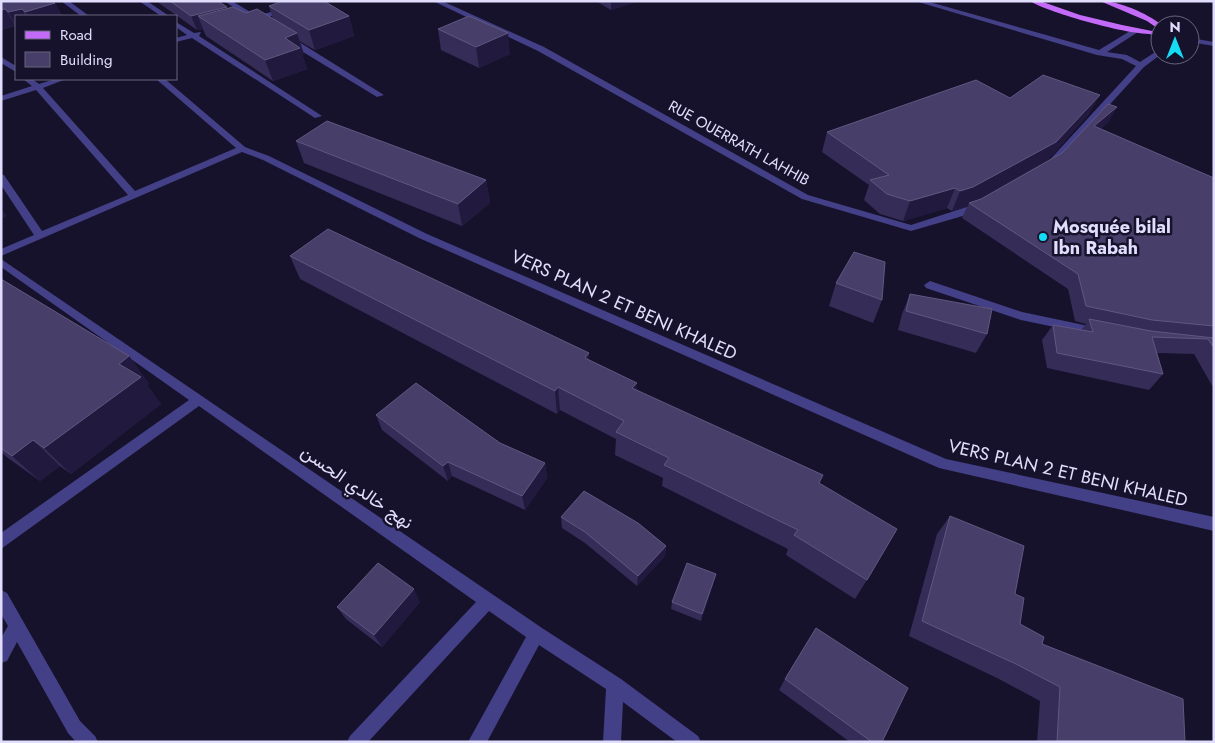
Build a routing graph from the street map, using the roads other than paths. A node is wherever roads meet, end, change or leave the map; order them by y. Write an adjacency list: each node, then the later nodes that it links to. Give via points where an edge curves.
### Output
1 (64, 1): 11 (street)
2 (142, 1): 12 (street)
3 (227, 1): 13 (street)
4 (318, 1): 9 (street)
5 (436, 1): 42 (street, RUE OUERRATH LAHHIB, via 541,48 805,197 911,228 969,211)
6 (918, 1): 10 (street)
7 (1033, 1): 18 (main road, via 1065,13)
8 (1103, 1): 14 (main road)
9 (302, 3): 13 (street)
10 (939, 4): 26 (street)
11 (84, 15)
12 (163, 15)
13 (255, 19): 15 (street); 16 (street)
14 (1150, 19)
15 (247, 21)
16 (264, 24)
17 (178, 25): 22 (street)
18 (1135, 30): 19 (main road); 26 (street)
19 (1150, 31)
20 (202, 33): 22 (street)
21 (280, 34): 35 (street)
22 (194, 35): 23 (street); 37 (street)
23 (178, 39)
24 (1200, 42): 25 (street)
25 (1214, 44)
26 (1100, 53): 29 (street, via 1124,57)
27 (1150, 58): 29 (street)
28 (1, 59): 30 (street)
29 (1141, 65): 39 (street)
30 (15, 69)
31 (28, 80): 34 (street)
32 (59, 80): 34 (street)
33 (161, 80): 38 (street, VERS PLAN 2 ET BENI KHALED)
34 (38, 87): 36 (street); 41 (street)
35 (380, 95)
36 (1, 100)
37 (318, 116)
38 (242, 149): 41 (street); 49 (street, VERS PLAN 2 ET BENI KHALED, via 423,236 944,464)
39 (1042, 170)
40 (1, 177): 43 (street)
41 (134, 196): 43 (street)
42 (986, 202)
43 (39, 235): 44 (street)
44 (1, 253)
45 (1, 262): 48 (street, نهج خالدي الحسن)
46 (930, 286): 47 (street, via 1021,316)
47 (1112, 335)
48 (198, 400): 50 (street); 52 (street, نهج خالدي الحسن)
49 (1214, 524)
50 (1, 542)
51 (1, 598): 53 (street)
52 (488, 600): 54 (street, نهج خالدي الحسن); 58 (street)
53 (17, 626): 55 (street); 57 (street, via 74,727)
54 (536, 634): 56 (street, نهج خالدي الحسن); 59 (street)
55 (1, 655)
56 (615, 685): 60 (street); 61 (street, نهج خالدي الحسن)
57 (89, 742)
58 (356, 742)
59 (477, 742)
60 (612, 742)
61 (692, 742)

